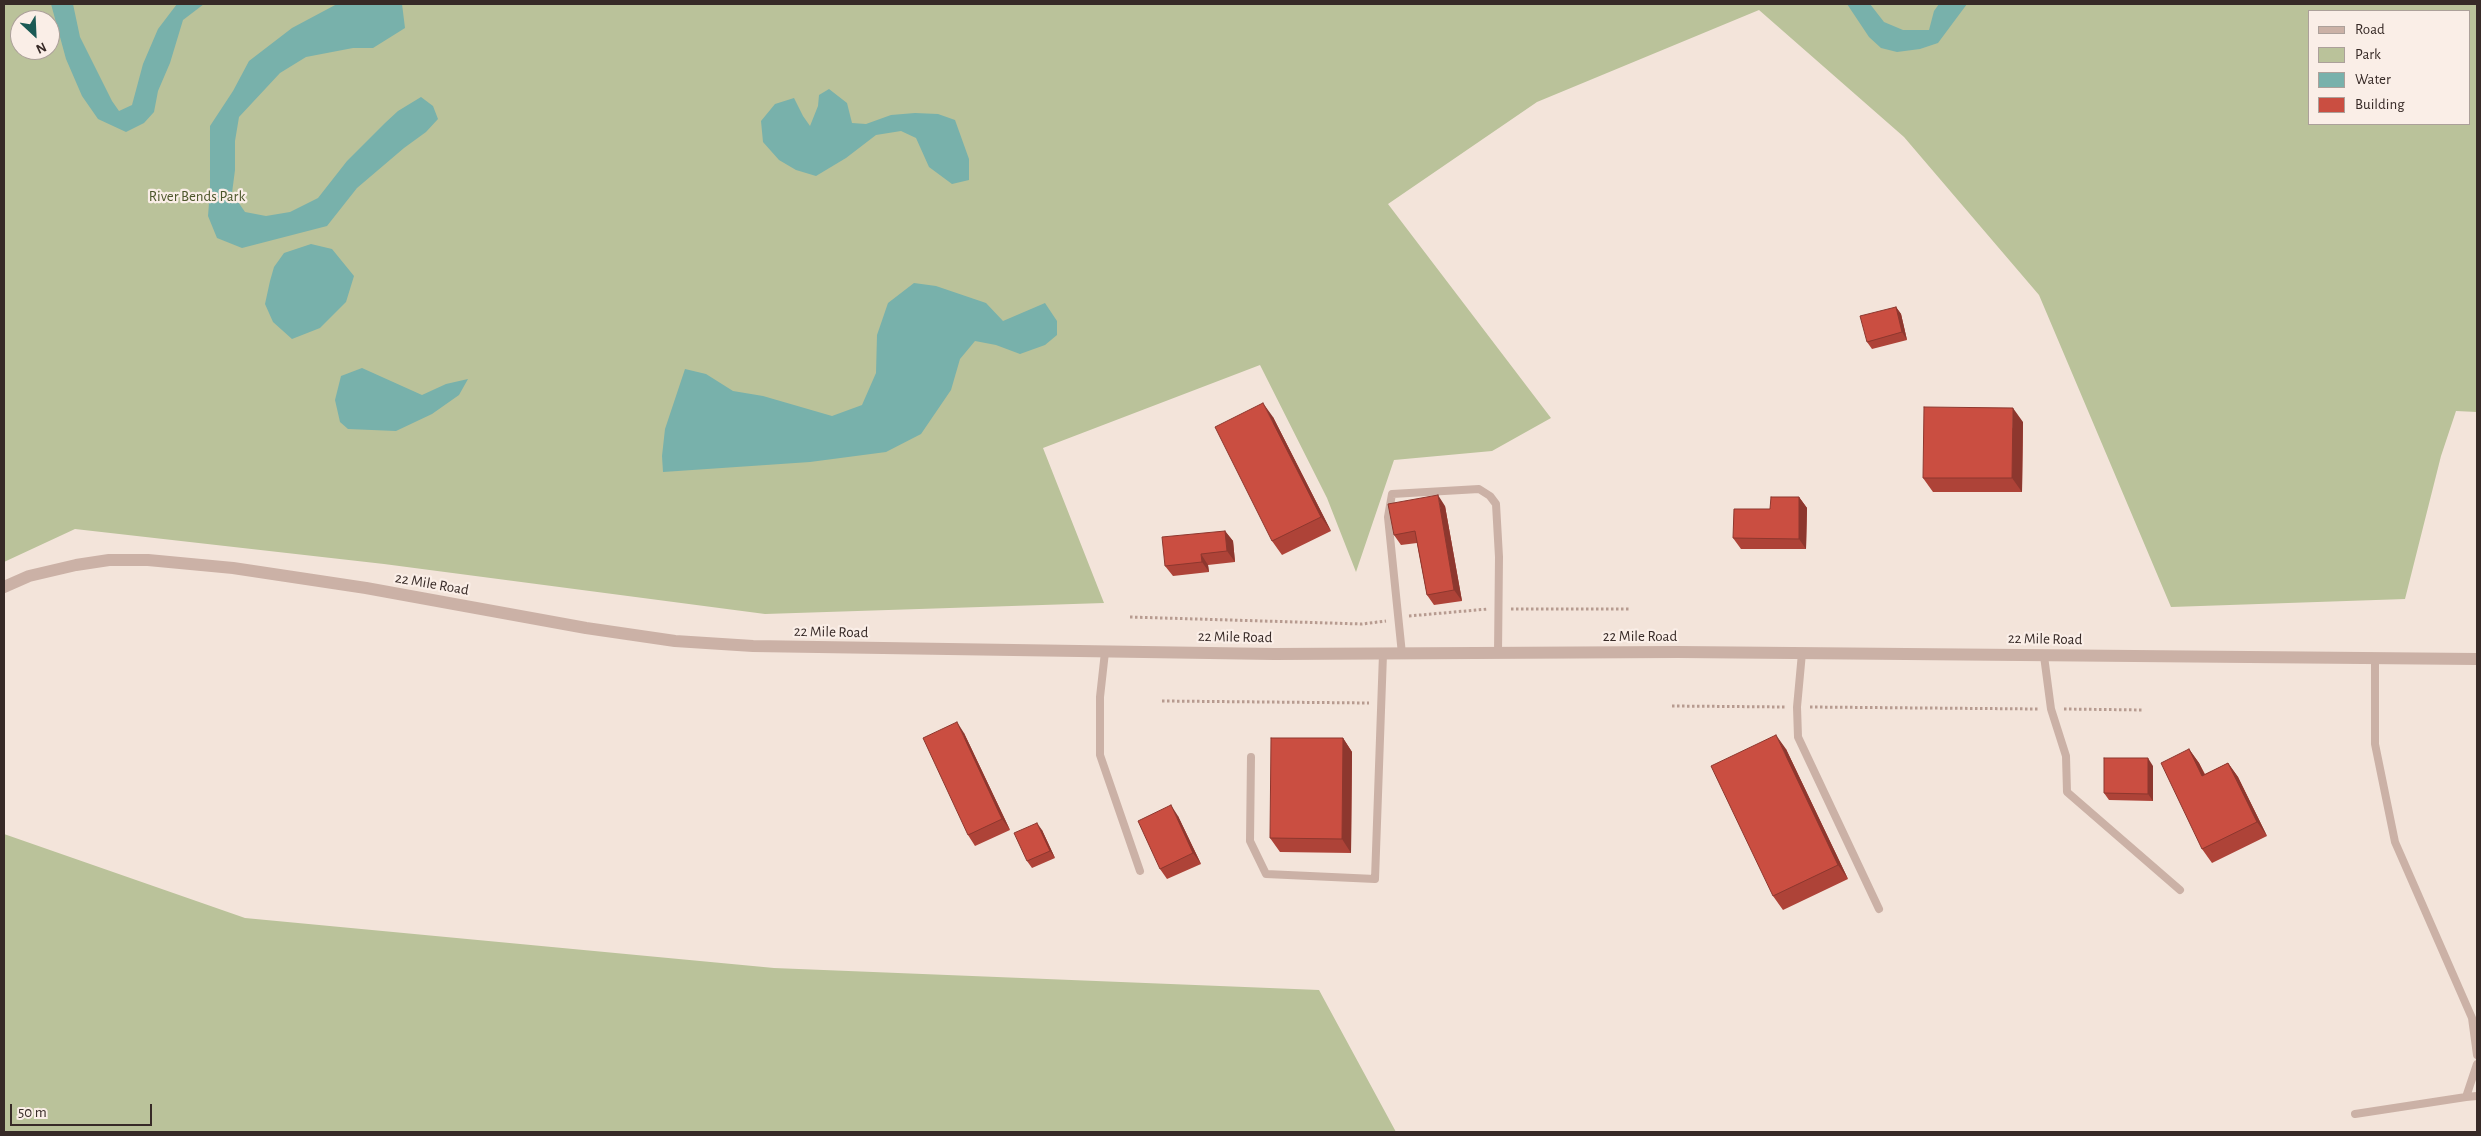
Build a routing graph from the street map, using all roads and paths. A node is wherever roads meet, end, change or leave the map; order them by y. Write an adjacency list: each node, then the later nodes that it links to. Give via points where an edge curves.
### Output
1 (4, 587): 6 (street, 22 Mile Road, via 29,576 76,564 148,560 233,568 675,641 752,646)
2 (1498, 608): 3 (path); 5 (path); 5 (lane, via 1496,504 1490,496 1479,489 1392,494 1388,517); 7 (lane)
3 (1628, 609)
4 (1130, 617): 5 (path, via 1362,624)
5 (1398, 618): 9 (lane)
6 (1105, 652): 8 (street, 22 Mile Road); 21 (lane, via 1100,697 1100,755)
7 (1498, 653): 9 (street, 22 Mile Road); 10 (street, 22 Mile Road)
8 (1383, 654): 9 (street, 22 Mile Road); 15 (lane)
9 (1402, 654)
10 (1802, 654): 11 (street, 22 Mile Road); 17 (lane)
11 (2044, 656): 12 (street, 22 Mile Road); 18 (lane)
12 (2375, 659): 13 (street, 22 Mile Road); 24 (lane, via 2376,744 2395,842 2472,1018)
13 (2477, 660)
14 (1162, 701): 15 (path)
15 (1380, 703): 20 (lane, via 1375,878 1266,874 1250,841)
16 (1672, 706): 17 (path)
17 (1797, 707): 18 (path); 23 (lane, via 1798,737)
18 (2052, 709): 19 (path); 22 (lane, via 2066,756 2067,792)
19 (2144, 710)
20 (1251, 757)
21 (1140, 871)
22 (2180, 890)
23 (1879, 909)
24 (2477, 1054)
25 (2477, 1064): 27 (lane)
26 (2477, 1096): 27 (lane)
27 (2466, 1098): 28 (lane)
28 (2355, 1114)

